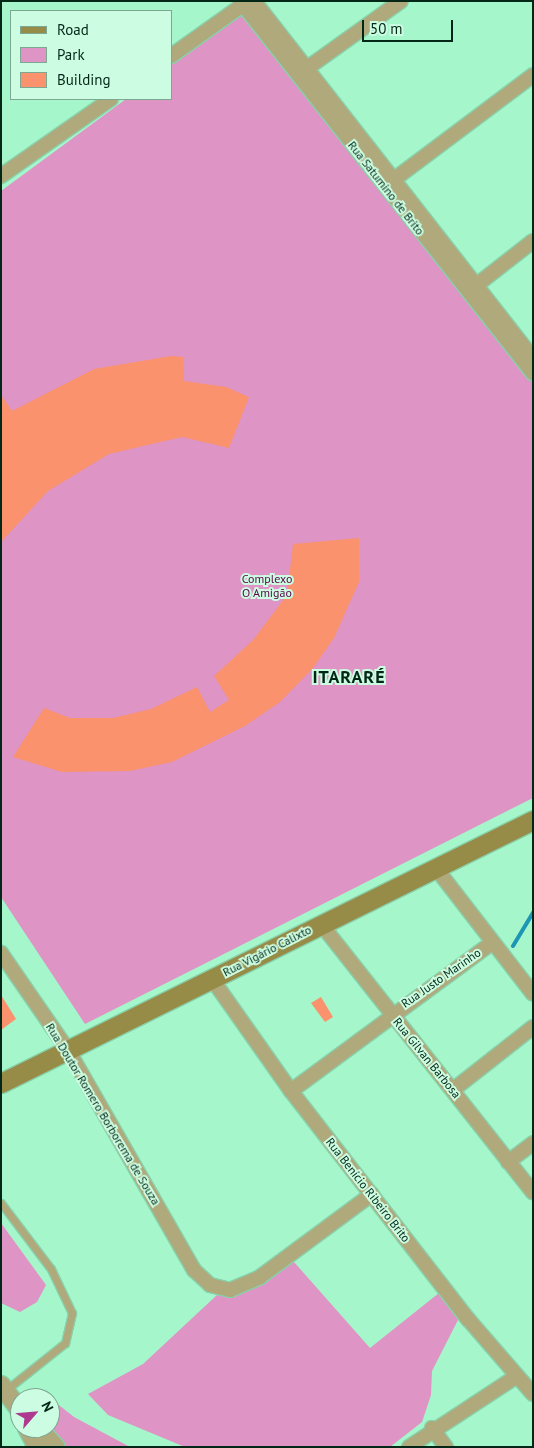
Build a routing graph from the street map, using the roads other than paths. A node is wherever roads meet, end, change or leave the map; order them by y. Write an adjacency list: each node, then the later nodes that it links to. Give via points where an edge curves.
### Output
1 (401, 1): 4 (street)
2 (246, 2): 3 (street); 4 (street, Rua Satumino de Brito)
3 (172, 55)
4 (303, 71): 8 (street, Rua Satumino de Brito)
5 (533, 75): 8 (street)
6 (110, 100): 7 (street)
7 (1, 176)
8 (389, 183): 10 (street, Rua Satumino de Brito)
9 (533, 241): 10 (street)
10 (472, 289): 11 (street, Rua Satumino de Brito); 12 (street, Rua Satumino de Brito)
11 (533, 358)
12 (533, 374)
13 (533, 820): 14 (main road, Rua Vigário Calixto)
14 (435, 867): 15 (main road, Rua Vigário Calixto); 16 (street)
15 (320, 924): 18 (main road, Rua Vigário Calixto); 20 (street, Rua Gilvan Barbosa)
16 (492, 943): 19 (street); 20 (street, Rua Justo Marinho)
17 (1, 953): 22 (street, Rua Doutor Romero Borborema de Souza)
18 (212, 979): 22 (main road, Rua Vigário Calixto); 25 (street, Rua Benício Ribeiro Brito)
19 (533, 994)
20 (391, 1014): 24 (street, Rua Gilvan Barbosa); 25 (street, Rua Justo Marinho)
21 (533, 1027): 24 (street)
22 (68, 1050): 23 (main road, Rua Vigário Calixto); 29 (street, Rua Doutor Romero Borborema de Souza, via 201,1278 216,1288 238,1289 297,1252)
23 (1, 1083)
24 (454, 1089): 27 (street, Rua Gilvan Barbosa)
25 (291, 1091): 29 (street, Rua Benício Ribeiro Brito)
26 (533, 1143): 27 (street)
27 (508, 1162): 28 (street, Rua Gilvan Barbosa)
28 (533, 1192)
29 (372, 1194): 31 (street, Rua Benício Ribeiro Brito)
30 (1, 1203): 32 (lane, via 51,1269 72,1313 65,1343)
31 (517, 1376): 33 (street, Rua Benício Ribeiro Brito); 34 (street)
32 (3, 1388)
33 (533, 1394)
34 (432, 1428): 35 (street); 36 (street)
35 (409, 1447)
36 (446, 1447)

